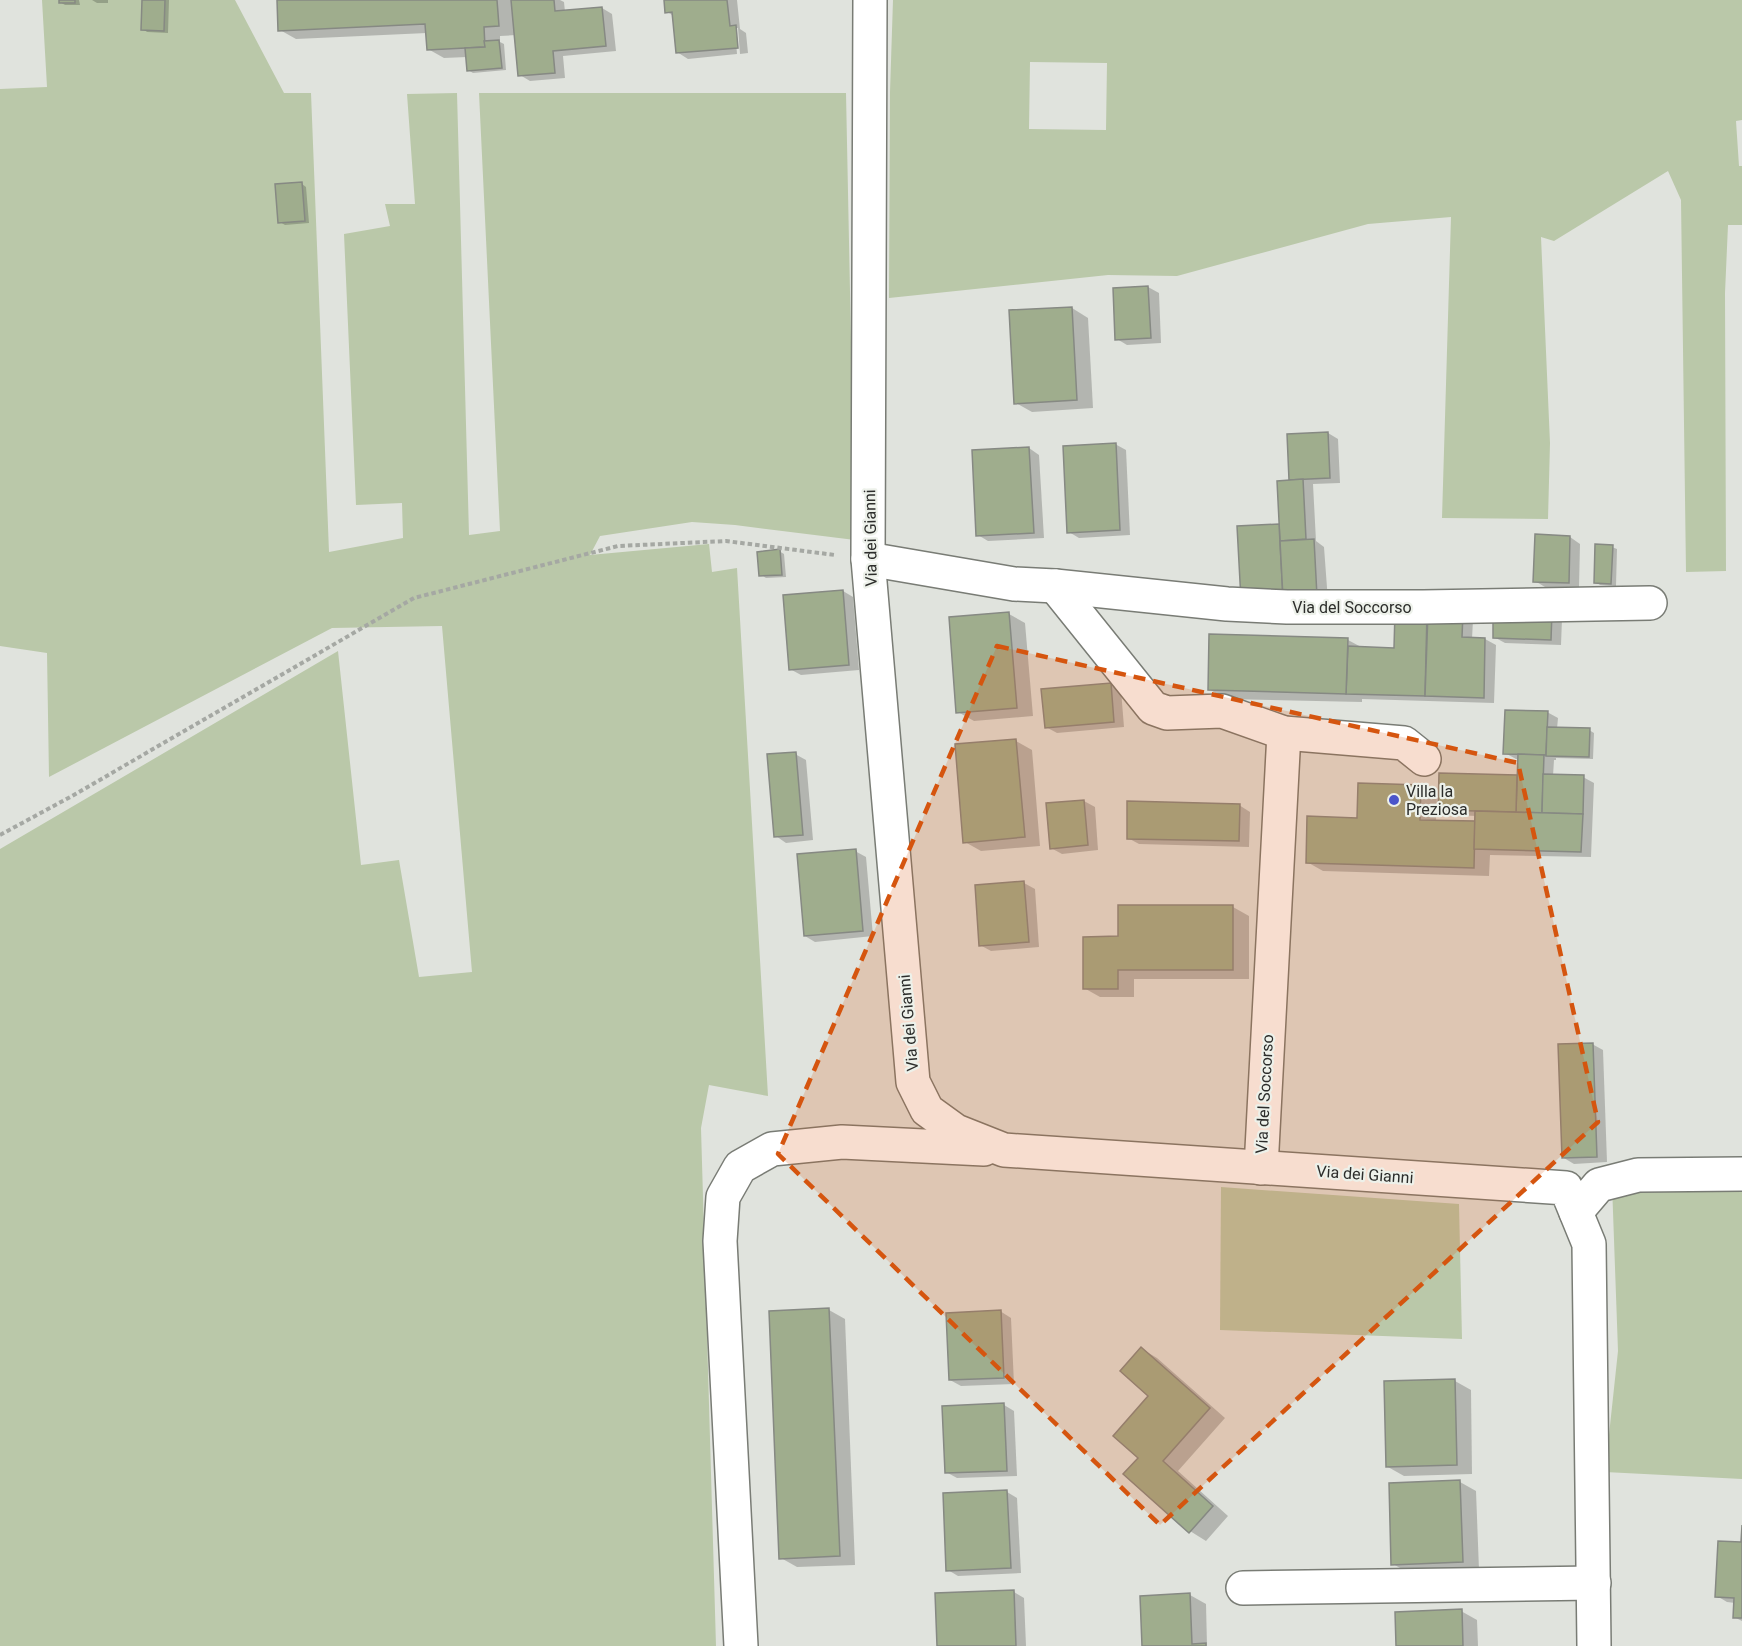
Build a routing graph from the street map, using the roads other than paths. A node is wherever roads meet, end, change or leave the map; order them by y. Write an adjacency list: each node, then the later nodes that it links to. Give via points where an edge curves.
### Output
1 (870, 0): 2 (street, Via dei Gianni)
2 (868, 559): 3 (street, Via del Soccorso, via 1014,584); 7 (street, Via dei Gianni, via 913,1082 927,1110 956,1131)
3 (1055, 586): 4 (street, Via del Soccorso, via 1287,607); 5 (street, via 1154,708 1167,713 1222,711)
4 (1650, 603)
5 (1284, 733): 6 (street, via 1404,743); 8 (street, Via del Soccorso)
6 (1424, 759)
7 (1004, 1150): 8 (street, Via dei Gianni); 13 (street, via 843,1142 772,1149 740,1167 723,1197 720,1241)
8 (1261, 1168): 10 (street, Via dei Gianni, via 1566,1188)
9 (1742, 1174): 10 (street, via 1638,1175 1599,1185)
10 (1576, 1212): 11 (street, Via dei Gianni, via 1590,1244)
11 (1594, 1583): 12 (street); 14 (street, Via dei Gianni)
12 (1243, 1588)
13 (741, 1646)
14 (1594, 1646)

